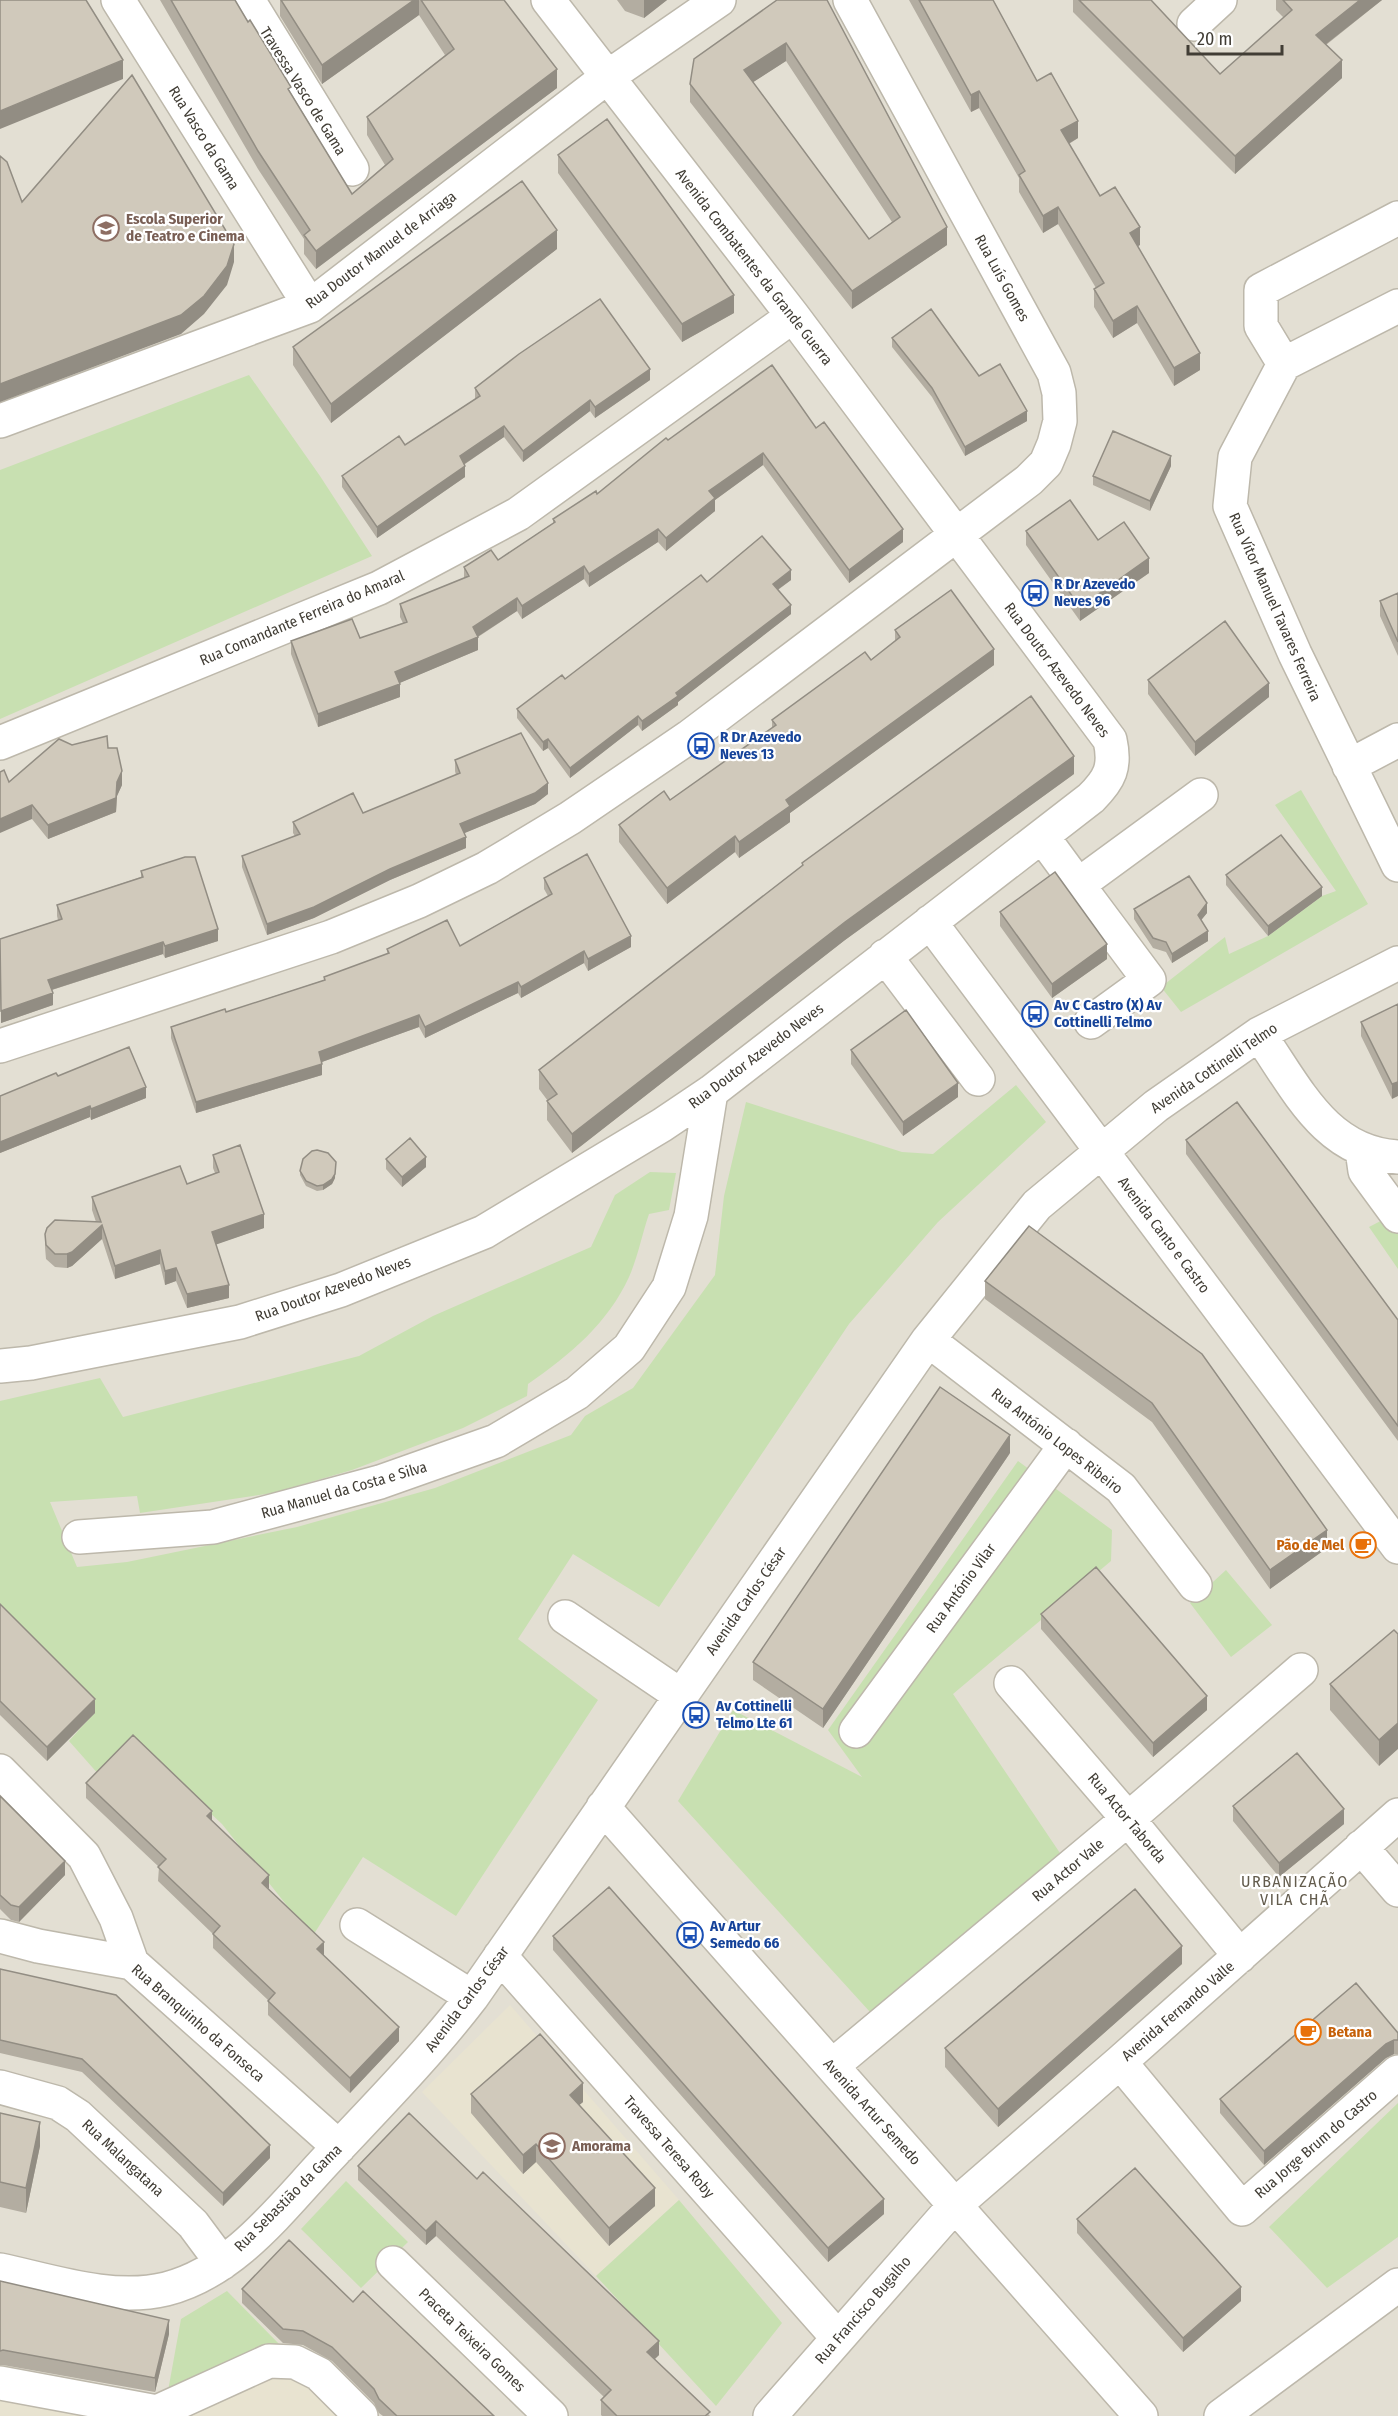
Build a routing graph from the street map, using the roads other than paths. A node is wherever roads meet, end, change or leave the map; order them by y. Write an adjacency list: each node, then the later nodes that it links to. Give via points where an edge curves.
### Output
1 (118, 0): 11 (street, Rua Vasco da Gama)
2 (548, 0): 8 (street, Avenida Combatentes da Grande Guerra)
3 (719, 0): 8 (street, Rua Doutor Manuel de Arriaga)
4 (850, 0): 16 (street, Rua Luís Gomes, via 1054,373 1059,393 1060,421 1046,463)
5 (1220, 0): 7 (street)
6 (259, 4): 9 (street, Travessa Vasco de Gama)
7 (1194, 24)
8 (606, 78): 11 (street, Rua Doutor Manuel de Arriaga); 13 (street, Avenida Combatentes da Grande Guerra)
9 (352, 169)
10 (1398, 218): 14 (street, via 1261,290 1261,326)
11 (310, 306): 15 (street, Rua Doutor Manuel de Arriaga)
12 (1398, 306): 14 (street)
13 (793, 316): 16 (street, Avenida Combatentes da Grande Guerra); 18 (street, Rua Comandante Ferreira do Amaral, via 518,514 379,588)
14 (1284, 364): 19 (street, Rua Vítor Manuel Tavares Ferreira, via 1236,457 1230,506)
15 (0, 421)
16 (957, 537): 21 (street, Rua Doutor Azevedo Neves, via 1110,740 1114,756 1104,785); 29 (street, via 689,737 570,818 487,868 331,937)
17 (1398, 740): 19 (street)
18 (0, 743)
19 (1349, 766): 22 (street, Rua Vítor Manuel Tavares Ferreira)
20 (1201, 795): 23 (street)
21 (1042, 836): 23 (street); 24 (street, Rua Doutor Azevedo Neves)
22 (1398, 865)
23 (1078, 885): 27 (street, via 1149,980)
24 (930, 922): 25 (street, Rua Doutor Azevedo Neves); 32 (street, Avenida Canto e Castro)
25 (885, 956): 30 (street); 31 (street, Rua Doutor Azevedo Neves)
26 (1398, 963): 28 (street, Avenida Cottinelli Telmo)
27 (1091, 1022)
28 (1259, 1034): 32 (street, Avenida Cottinelli Telmo); 33 (street, via 1322,1124)
29 (0, 1046)
30 (978, 1079)
31 (711, 1092): 37 (street, Rua Doutor Azevedo Neves, via 484,1233 341,1290 240,1322); 39 (street, Rua Manuel da Costa e Silva, via 691,1216 669,1287 629,1348 577,1393 496,1441 380,1482 213,1527)
32 (1100, 1150): 36 (street, Avenida Carlos César, via 1036,1205); 40 (street, Avenida Canto e Castro)
33 (1362, 1150): 34 (street); 35 (street, via 1365,1171)
34 (1398, 1157)
35 (1398, 1216)
36 (928, 1340): 38 (street, Rua António Lopes Ribeiro); 45 (street, Avenida Carlos César)
37 (0, 1366)
38 (1066, 1445): 41 (street, Rua António Lopes Ribeiro, via 1121,1488); 46 (street, Rua António Vilar)
39 (79, 1537)
40 (1398, 1547)
41 (1195, 1584)
42 (565, 1617): 45 (street)
43 (1301, 1670): 50 (street, Rua Actor Vale)
44 (1011, 1683): 50 (street, Rua Actor Taborda)
45 (680, 1695): 48 (street, Avenida Carlos César)
46 (856, 1731)
47 (0, 1771): 57 (street, via 84,1856 116,1918)
48 (603, 1807): 55 (street, Avenida Carlos César); 60 (street, Avenida Artur Semedo)
49 (1398, 1815): 51 (street, Avenida Fernando Valle)
50 (1128, 1819): 56 (street, Rua Actor Taborda); 60 (street, Rua Actor Vale)
51 (1361, 1847): 52 (street); 56 (street, Avenida Fernando Valle)
52 (1398, 1890)
53 (357, 1925): 58 (street)
54 (0, 1936): 57 (street, Rua Branquinho da Fonseca)
55 (500, 1956): 58 (street, Avenida Carlos César); 70 (street, Travessa Teresa Roby)
56 (1240, 1956): 59 (street, Avenida Fernando Valle)
57 (132, 1963): 64 (street, Rua Branquinho da Fonseca)
58 (472, 1997): 61 (street, Avenida Carlos César)
59 (1120, 2062): 62 (street, Rua Jorge Brum do Castro, via 1242,2209); 65 (street, Avenida Fernando Valle)
60 (832, 2066): 65 (street, Avenida Artur Semedo)
61 (413, 2070): 64 (street, Rua Sebastião da Gama)
62 (1398, 2072)
63 (0, 2087): 66 (street, Rua Malangatana, via 58,2103 78,2116 193,2224)
64 (339, 2147): 66 (street, Rua Sebastião da Gama, via 258,2232)
65 (955, 2205): 70 (street, Rua Francisco Bugalho); 75 (street, Avenida Artur Semedo)
66 (222, 2263): 68 (street, Rua Sebastião da Gama, via 165,2289 130,2293 93,2290)
67 (393, 2263): 73 (street, Praceta Teixeira Gomes)
68 (0, 2270)
69 (1398, 2285): 76 (street)
70 (838, 2338): 74 (street, Rua Francisco Bugalho)
71 (0, 2383): 72 (street, via 157,2412 269,2361 295,2362 319,2374)
72 (361, 2416)
73 (551, 2416)
74 (770, 2416)
75 (1142, 2416)
76 (1221, 2416)

